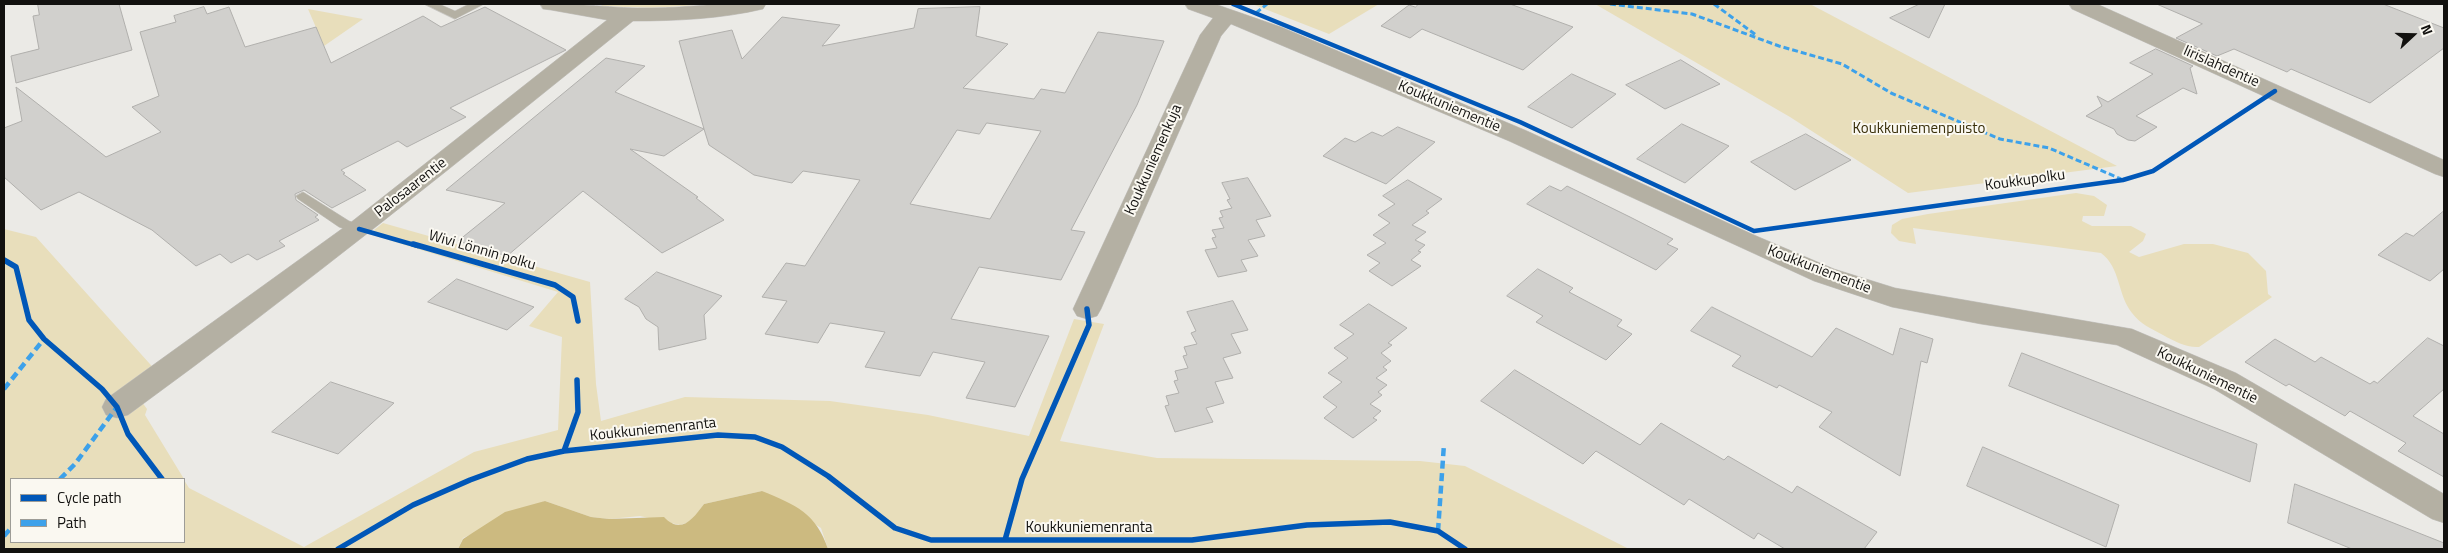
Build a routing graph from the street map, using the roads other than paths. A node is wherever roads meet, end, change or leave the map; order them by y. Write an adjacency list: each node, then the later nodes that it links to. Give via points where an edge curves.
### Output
1 (430, 4): 2 (lane, via 455,15)
2 (478, 4)
3 (551, 4): 7 (street)
4 (755, 4): 7 (street, via 690,13)
5 (1196, 4): 8 (street, Koukkuniementie)
6 (2080, 4): 9 (street, Iirislahdentie)
7 (627, 15): 11 (street, Palosaarentie)
8 (1227, 15): 12 (street, Koukkuniemenkuja, via 1207,44); 14 (street, Koukkuniementie, via 1518,136 1824,275 1892,297 2122,336 2225,382)
9 (2444, 169)
10 (303, 196): 11 (lane, via 344,224)
11 (359, 229): 13 (street, Palosaarentie)
12 (1087, 309)
13 (116, 407)
14 (2444, 510)

